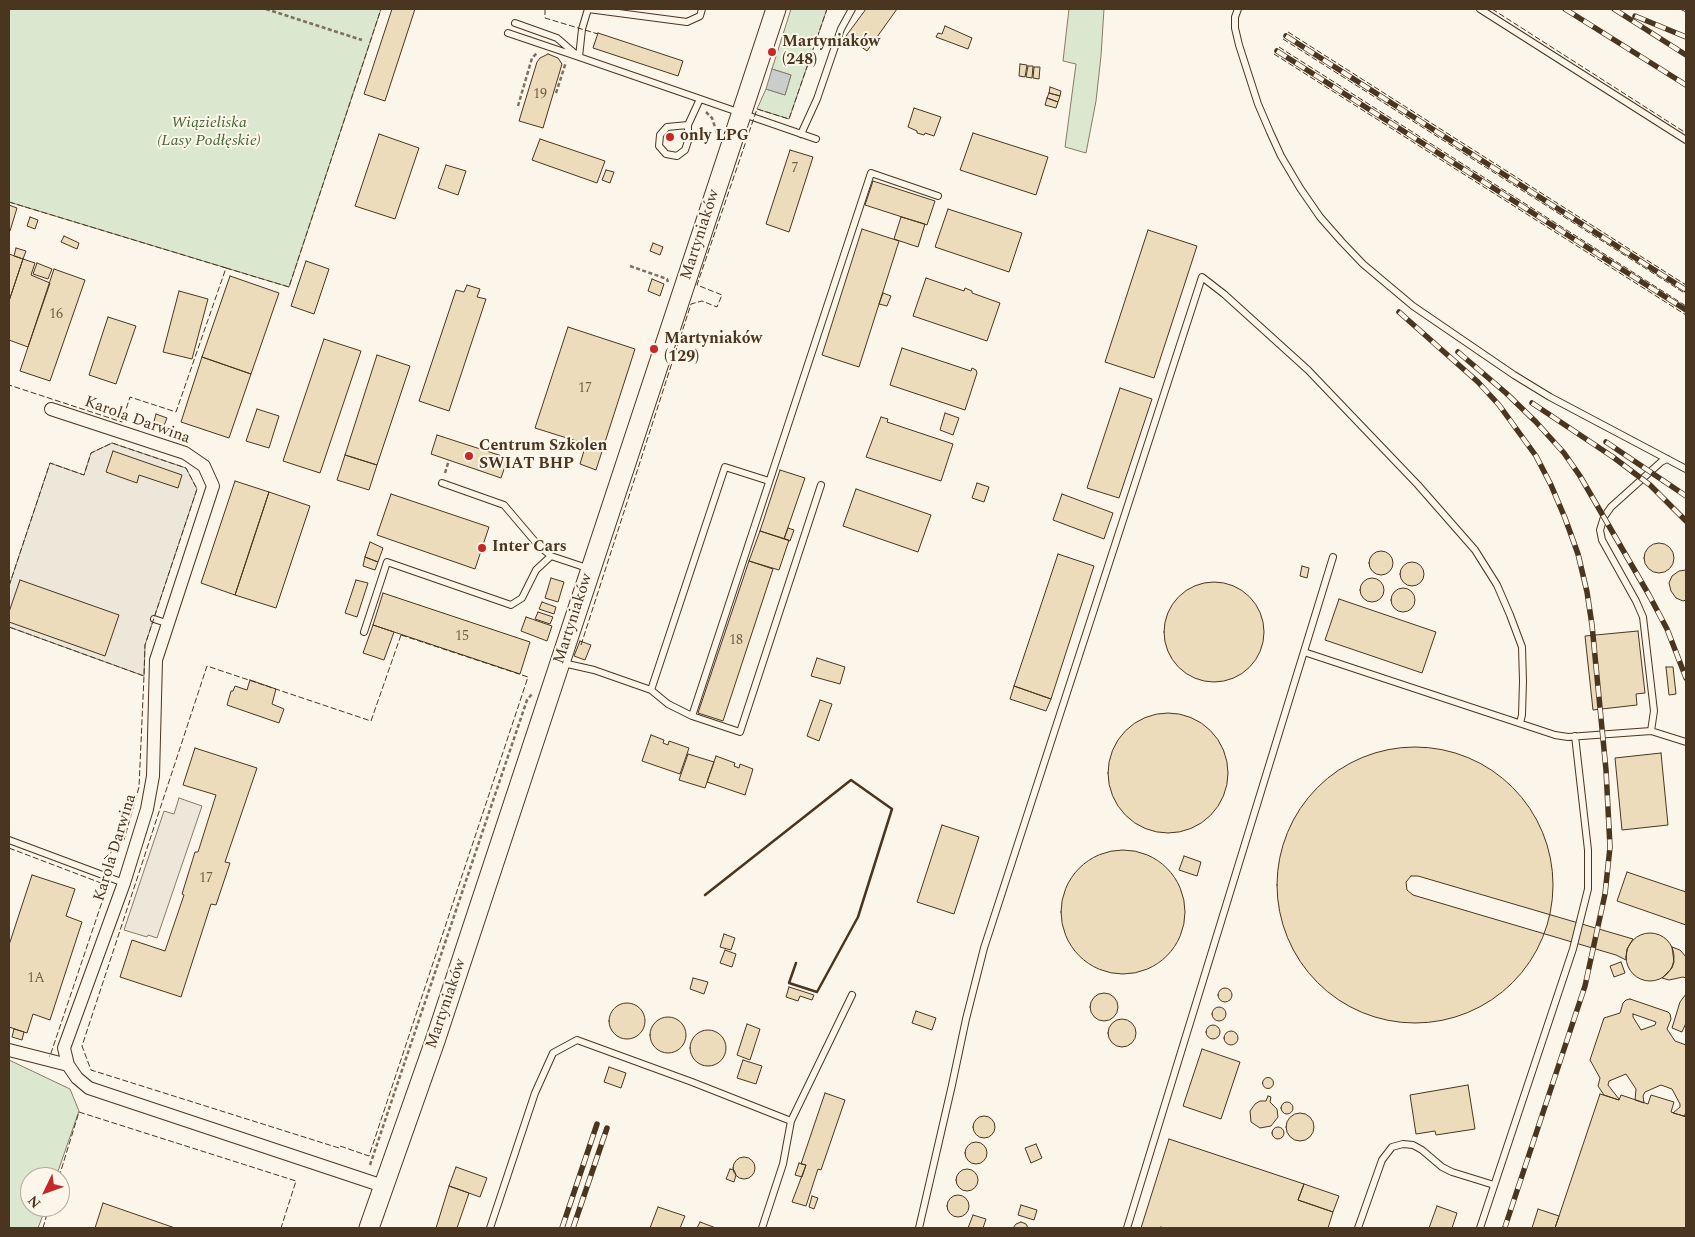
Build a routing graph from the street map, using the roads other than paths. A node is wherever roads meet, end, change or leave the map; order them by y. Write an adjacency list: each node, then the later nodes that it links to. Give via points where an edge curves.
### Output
1 (588, 9): 2 (lane, via 687,22 700,16); 9 (lane)
2 (702, 9)
3 (776, 9): 11 (main road, Martyniaków)
4 (852, 9): 13 (lane, via 841,29)
5 (1238, 9): 18 (lane, via 1235,28 1239,45 1270,132 1300,188 1342,242 1413,306 1514,375)
6 (1480, 9): 15 (lane)
7 (515, 23): 9 (lane, via 557,38)
8 (508, 33): 9 (lane)
9 (579, 57): 10 (lane)
10 (700, 99): 11 (lane); 12 (lane)
11 (741, 113): 13 (lane); 25 (main road, Martyniaków)
12 (688, 125): 12 (lane, via 685,150 677,156 666,154 659,146 660,135 668,127)
13 (801, 134): 14 (lane)
14 (816, 140)
15 (1686, 140)
16 (938, 196): 20 (lane, via 871,173)
17 (51, 409): 27 (street, Karola Darwina, via 185,453 204,466 213,486)
18 (1667, 459): 19 (lane); 34 (lane, via 1611,507 1600,530 1602,540 1643,617 1654,711)
19 (1686, 469)
20 (769, 481): 31 (lane, via 725,468); 32 (lane)
21 (442, 484): 23 (lane, via 504,505)
22 (821, 485): 32 (lane, via 740,732)
23 (551, 556): 25 (lane); 28 (lane, via 536,570 522,598 511,606 388,562)
24 (1333, 557): 29 (lane)
25 (591, 570): 30 (main road, Martyniaków)
26 (154, 619): 27 (lane)
27 (168, 624): 38 (street, Karola Darwina, via 156,660 152,782)
28 (364, 632)
29 (1304, 652): 33 (lane); 49 (lane)
30 (560, 662): 31 (lane); 44 (main road, Martyniaków, via 438,1032)
31 (651, 690): 32 (lane, via 668,704)
32 (692, 716)
33 (1520, 723): 35 (lane, via 1555,735); 48 (lane, via 1522,647 1496,585 1475,550 1308,370 1202,278 984,948)
34 (1651, 731): 35 (lane); 36 (lane)
35 (1575, 736): 43 (lane, via 1588,850 1588,889 1573,949)
36 (1686, 742)
37 (9, 840): 38 (lane)
38 (124, 882): 41 (street, Karola Darwina, via 64,1048)
39 (852, 995): 42 (lane)
40 (9, 1050): 41 (street)
41 (68, 1065): 44 (street, via 88,1088)
42 (791, 1121): 46 (lane, via 577,1040 553,1053 535,1094); 47 (lane, via 783,1164)
43 (1494, 1185): 50 (lane, via 1452,1172 1422,1150 1403,1144 1392,1148 1382,1160); 51 (lane)
44 (383, 1186): 45 (main road, Martyniaków)
45 (369, 1228)
46 (490, 1228)
47 (762, 1228)
48 (919, 1228)
49 (1127, 1228)
50 (1358, 1228)
51 (1480, 1228)

